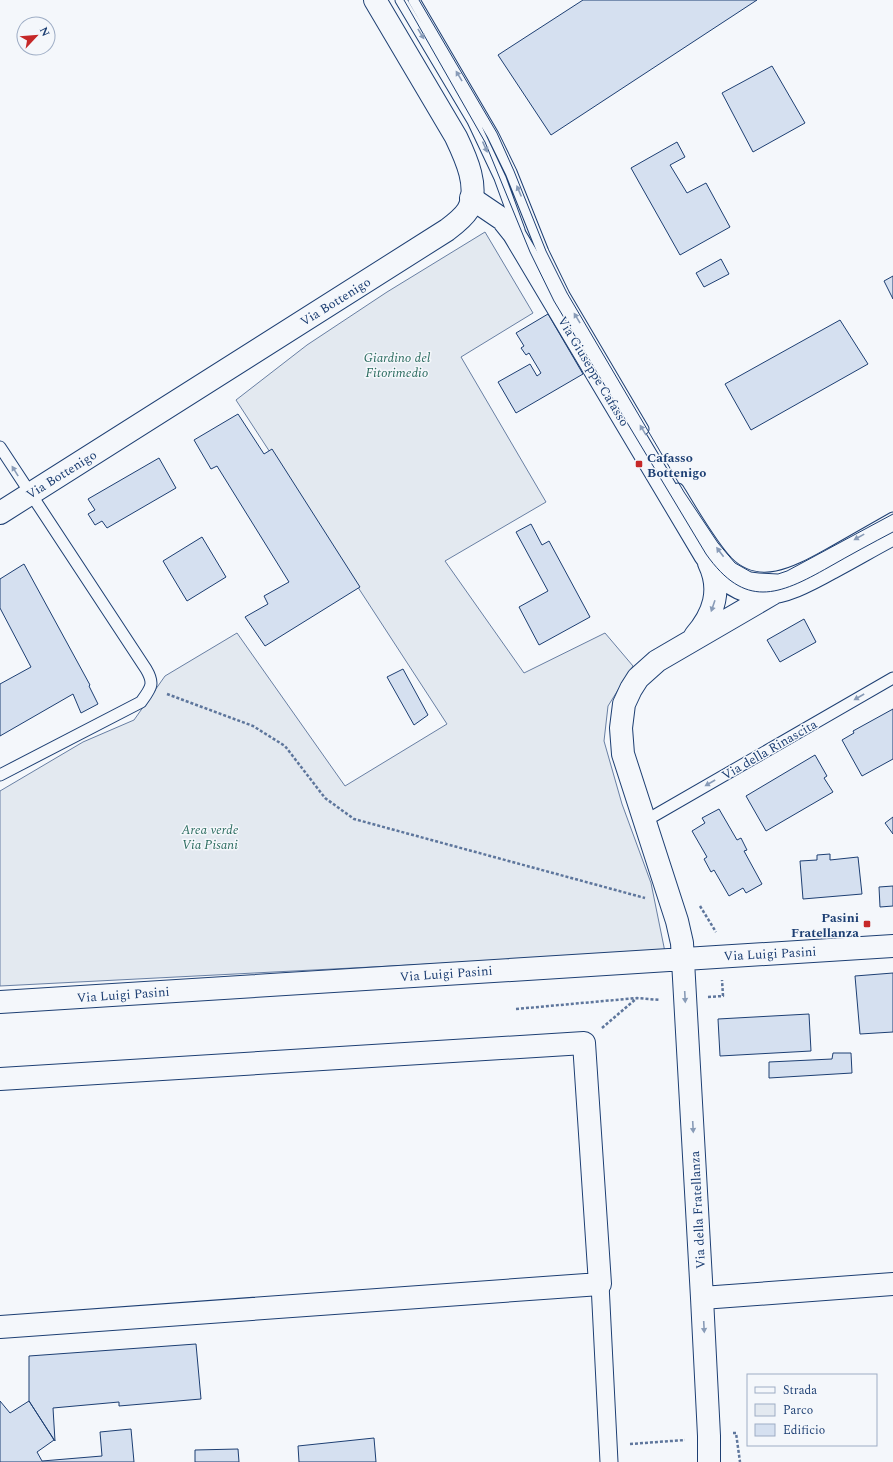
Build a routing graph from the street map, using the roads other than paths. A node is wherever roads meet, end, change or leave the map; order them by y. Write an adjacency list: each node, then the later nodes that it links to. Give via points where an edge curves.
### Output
1 (375, 0): 4 (street, Via Bottenigo, via 456,137 468,164)
2 (401, 0): 5 (lane, one-way to 5, via 484,143)
3 (414, 0): 9 (lane, Via Giuseppe Cafasso, one-way to 3, via 789,575 768,578 750,575 727,561 681,494 564,295 493,135)
4 (471, 198): 5 (street, Via Giuseppe Cafasso, via 507,225); 7 (street, Via Bottenigo, via 468,210 447,230)
5 (543, 284): 11 (street, Via Giuseppe Cafasso)
6 (0, 447): 7 (lane, one-way to 6)
7 (29, 494): 8 (street, Via Bottenigo); 15 (lane, via 51,523 146,669 151,677 151,688 141,702)
8 (0, 513)
9 (893, 518)
10 (893, 534): 12 (street, via 796,587)
11 (705, 555): 12 (street, via 718,573 734,586 750,592); 13 (street, one-way to 13, via 714,576 716,598 709,616)
12 (772, 594): 13 (street)
13 (692, 640): 16 (street, via 646,670 631,689 624,704 621,728 623,754)
14 (893, 678): 16 (lane, Via della Rinascita, one-way to 16)
15 (0, 776)
16 (645, 821): 18 (street, via 678,927)
17 (893, 946): 18 (street, Via Luigi Pasini)
18 (683, 958): 19 (street, Via Luigi Pasini); 23 (street, Via della Fratellanza, one-way to 23)
19 (0, 1002)
20 (0, 1079): 21 (street, via 584,1043)
21 (600, 1284): 24 (street); 25 (street)
22 (893, 1284): 23 (street)
23 (702, 1298): 26 (street, Via della Fratellanza, one-way to 26)
24 (0, 1327)
25 (608, 1454)
26 (709, 1462)

